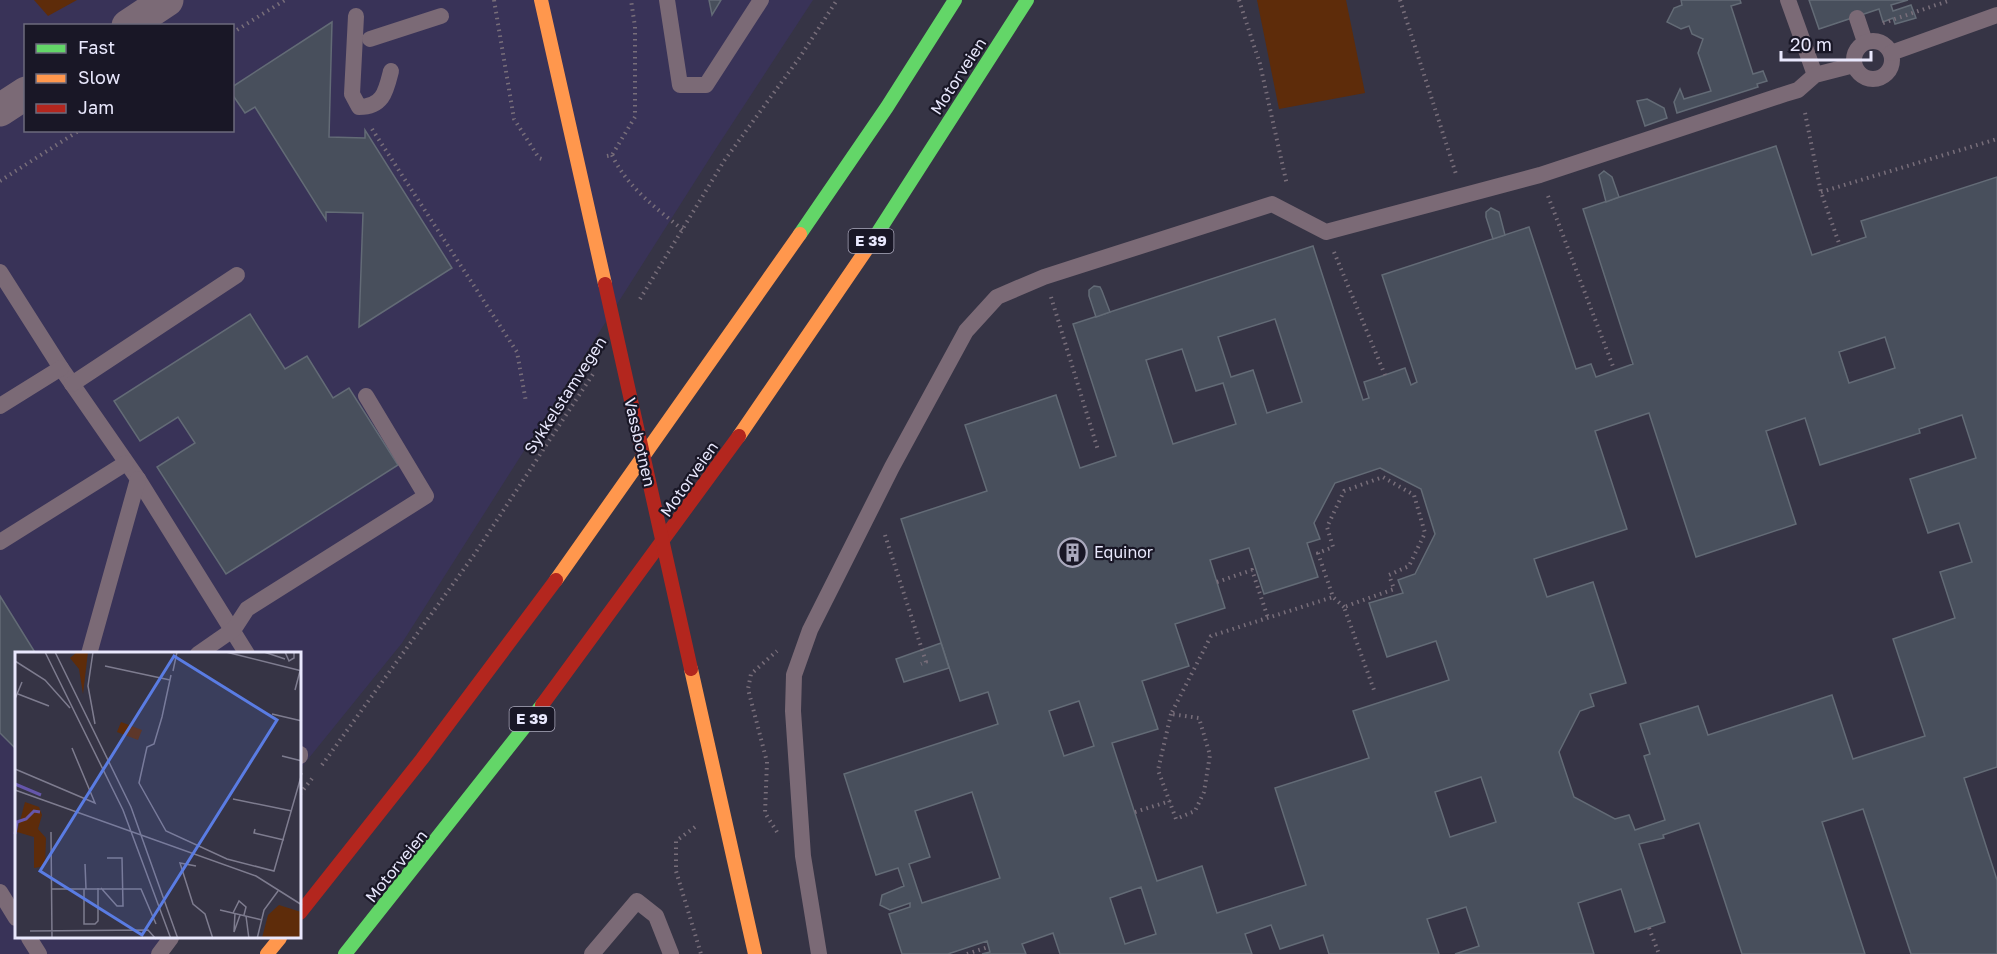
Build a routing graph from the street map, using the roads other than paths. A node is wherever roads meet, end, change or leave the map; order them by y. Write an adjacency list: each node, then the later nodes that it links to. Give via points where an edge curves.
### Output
1 (167, 0): 12 (street)
2 (541, 0): 46 (main road, Vassbotnen, bridge)
3 (667, 0): 4 (lane, via 680,85 706,85)
4 (762, 0)
5 (955, 0): 35 (main road, via 620,495 443,733)
6 (1027, 0): 43 (main road, Motorveien / E 39, via 807,339 710,478 486,779)
7 (1788, 0): 18 (lane)
8 (1997, 15): 15 (lane)
9 (356, 16): 17 (lane, via 352,94 359,107 372,107 384,97)
10 (441, 16): 13 (lane)
11 (1857, 18): 14 (lane)
12 (131, 24)
13 (370, 39)
14 (1865, 42): 15 (lane, via 1885,45); 16 (lane, via 1855,52)
15 (1891, 54): 16 (lane, via 1887,73 1879,78 1859,74)
16 (1854, 65): 18 (lane)
17 (391, 71)
18 (1815, 75): 47 (lane, via 1798,90 1540,175 1463,196 1326,232 1272,204 1044,277 997,297 966,331 810,630 794,675 803,856)
19 (24, 94): 20 (street)
20 (0, 110)
21 (0, 272): 23 (lane)
22 (237, 275): 24 (lane)
23 (61, 368): 24 (lane); 26 (lane)
24 (72, 384): 27 (lane)
25 (366, 396): 30 (lane, via 426,496 247,609)
26 (0, 406)
27 (126, 463): 28 (lane); 29 (lane)
28 (138, 479): 30 (lane); 31 (lane)
29 (0, 542)
30 (234, 629): 32 (lane); 33 (lane)
31 (90, 652)
32 (201, 652)
33 (246, 652)
34 (0, 892): 36 (lane)
35 (302, 910)
36 (15, 916)
37 (30, 939): 40 (lane)
38 (170, 939): 41 (lane)
39 (279, 939): 42 (main road)
40 (39, 954)
41 (159, 954)
42 (267, 954)
43 (345, 954)
44 (592, 954): 45 (lane, via 637,901 657,916)
45 (671, 954)
46 (755, 954)
47 (819, 954)

